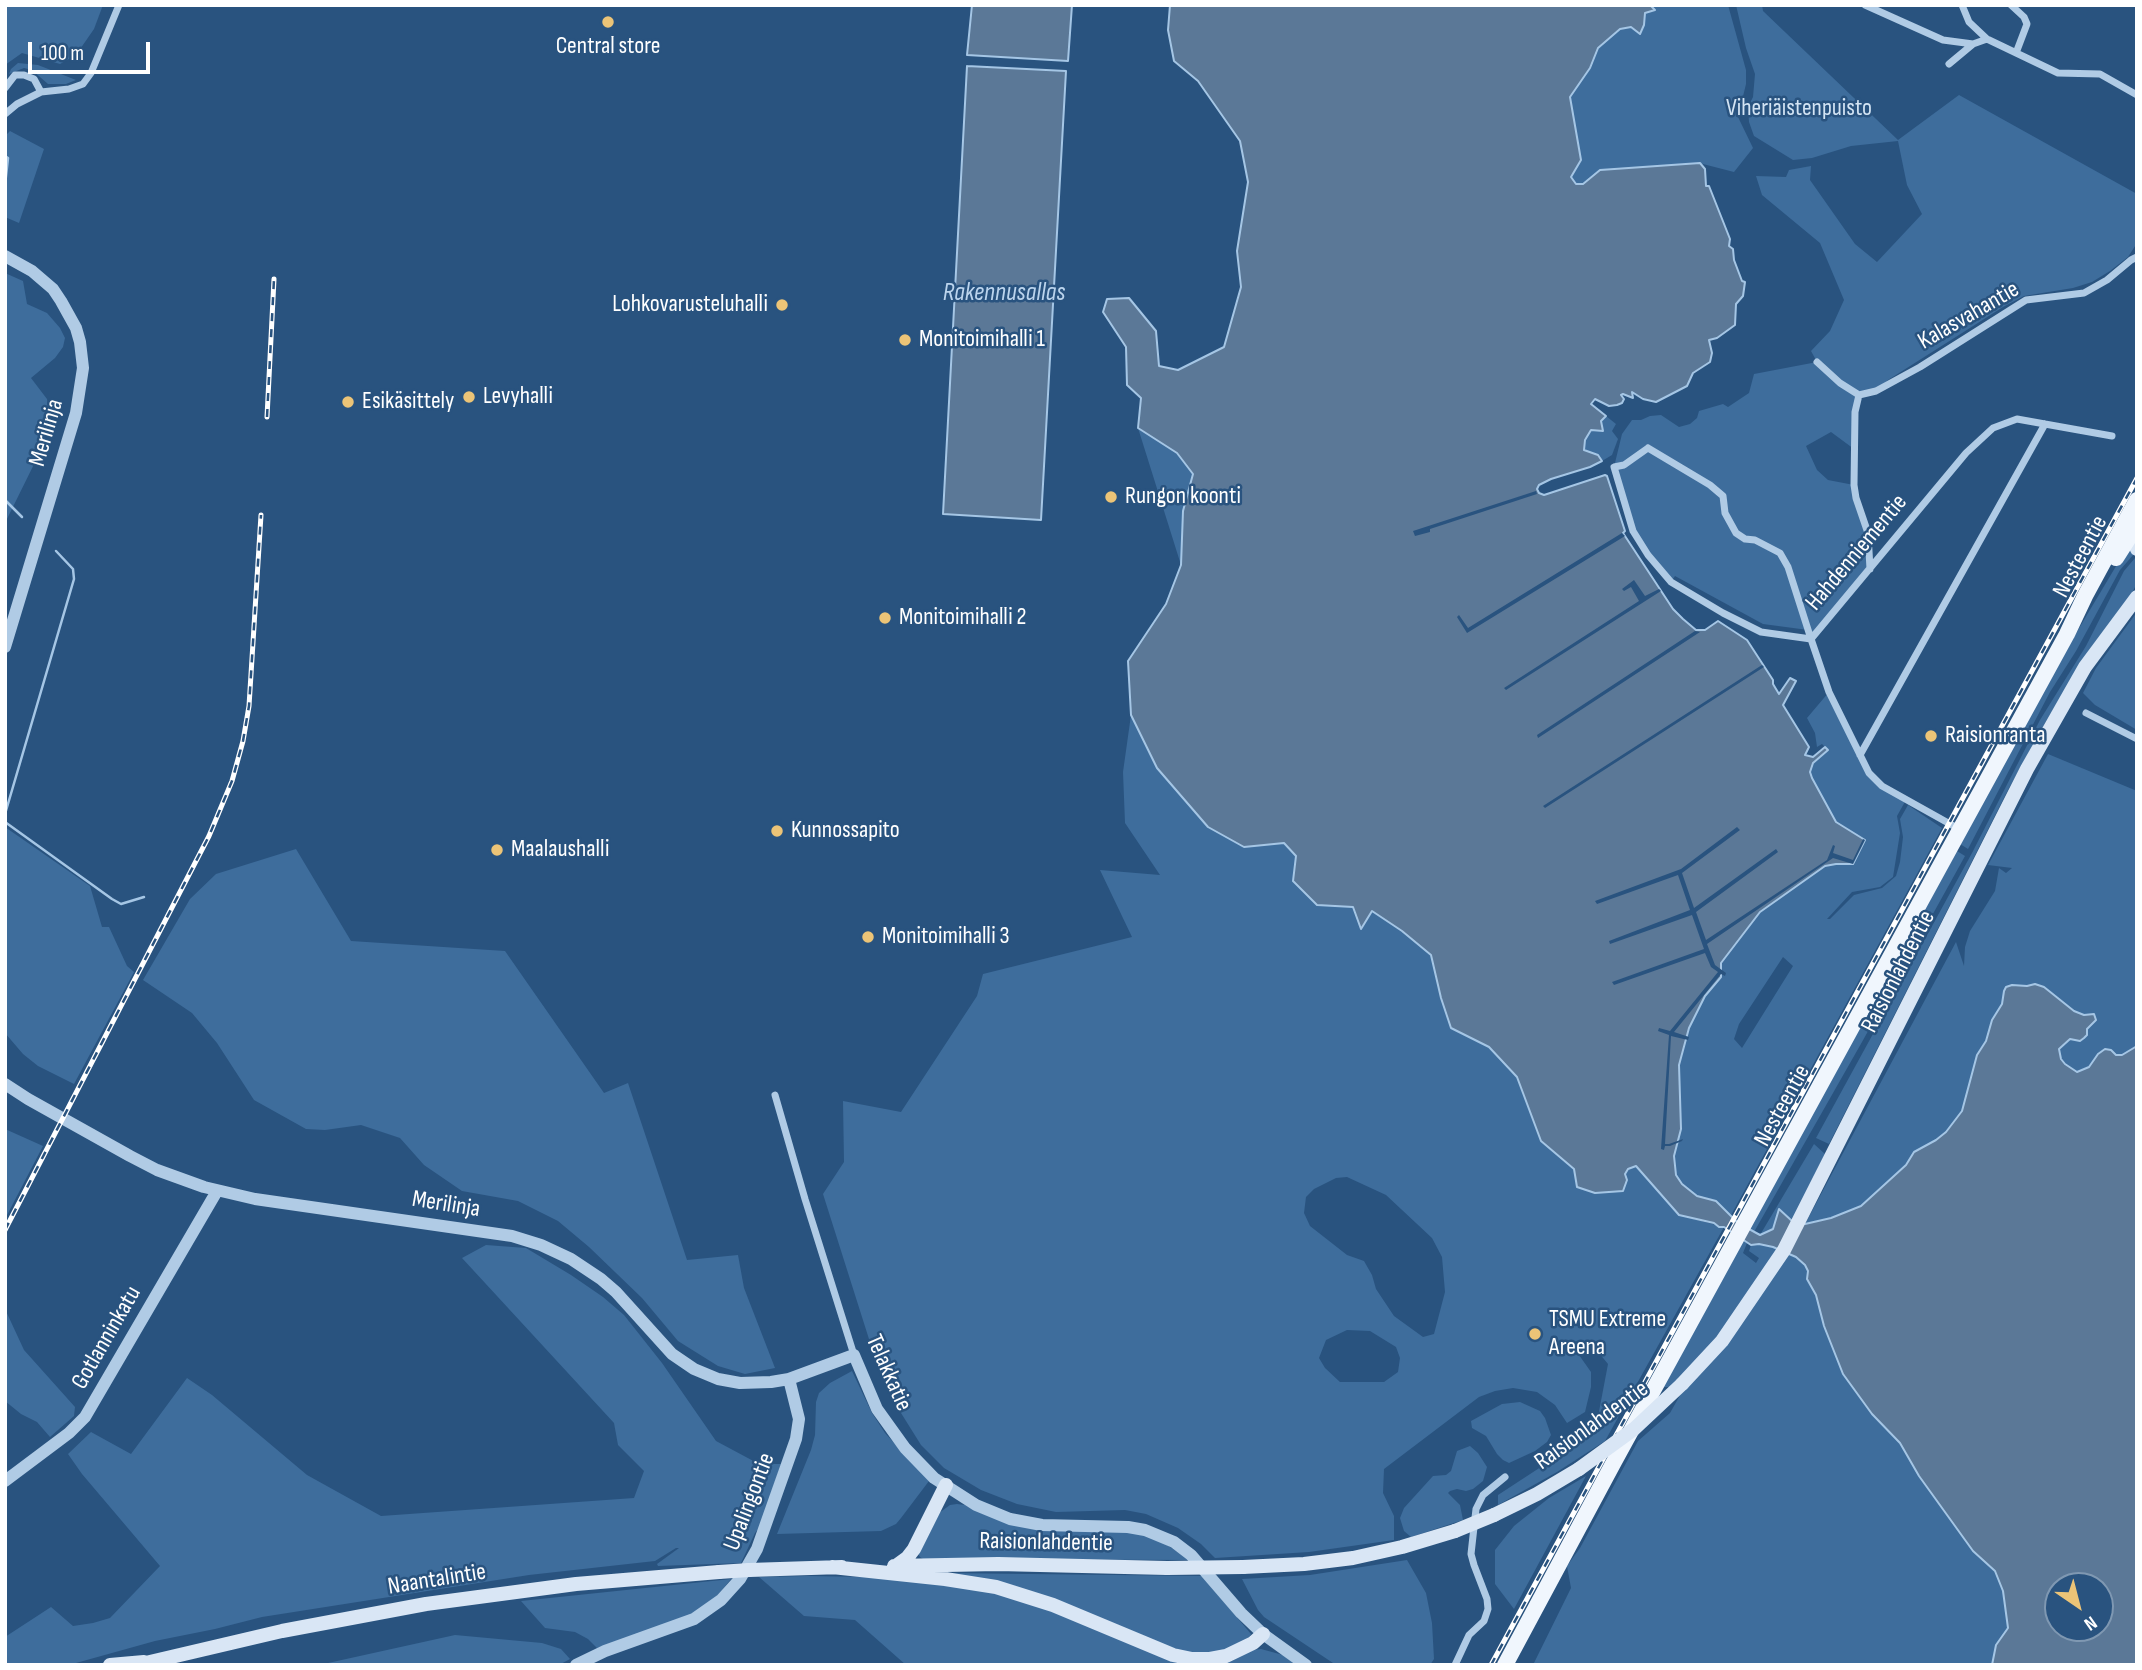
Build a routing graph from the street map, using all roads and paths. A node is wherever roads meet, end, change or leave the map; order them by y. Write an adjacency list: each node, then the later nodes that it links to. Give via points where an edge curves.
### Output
1 (119, 5): 10 (street, via 83,84)
2 (1865, 5): 6 (street, via 1943,40)
3 (1962, 5): 5 (street, via 1969,22)
4 (2011, 5): 7 (street, via 2027,24)
5 (1984, 37): 6 (street); 7 (street)
6 (1973, 44): 8 (street)
7 (2016, 52): 11 (street, via 2058,72 2100,74)
8 (1949, 64)
9 (5, 88): 10 (street, via 15,75 24,75 34,79)
10 (41, 92): 12 (street)
11 (2137, 96)
12 (5, 114)
13 (5, 256): 24 (street, Merilinja, via 33,271 53,289 76,328 83,368 76,413)
14 (2137, 257): 16 (street, Kalasvahantie, via 2084,293 2026,300 1920,367)
15 (1817, 362): 16 (street)
16 (1859, 395): 21 (street, via 1854,485 1868,533)
17 (2045, 424): 18 (street, Hahdenniementie); 21 (street, Hahdenniementie, via 2017,419 1993,428 1966,453); 27 (street)
18 (2112, 436)
19 (2137, 500): 20 (main road, Nesteentie)
20 (2133, 531): 28 (main road, Nesteentie, via 2067,634)
21 (1870, 569): 23 (street, Hahdenniementie)
22 (2137, 597): 37 (main road, Raisionlahdentie, bridge, via 2085,667 2027,769 1784,1250 1722,1342 1634,1429 1579,1469 1494,1515 1455,1531 1353,1558 1243,1567)
23 (1811, 639): 23 (street, via 1761,632 1671,582 1633,531 1614,467 1648,448 1723,496 1725,513 1736,533 1780,554); 27 (street, Hahdenniementie, via 1829,692)
24 (5, 647)
25 (2086, 713): 26 (street)
26 (2137, 739)
27 (1860, 755): 28 (street, Hahdenniementie, via 1882,786)
28 (1959, 829): 40 (main road, Nesteentie)
29 (5, 1084): 31 (street, Merilinja, via 157,1170)
30 (775, 1095): 32 (street, Telakkatie)
31 (217, 1191): 33 (street, Merilinja, via 531,1242 571,1259 601,1279 664,1347 694,1369 740,1383); 35 (street, Gotlanninkatu, via 85,1416)
32 (854, 1355): 33 (street, Merilinja); 36 (street, Telakkatie, via 891,1430 930,1474)
33 (789, 1379): 46 (street, Upalingontie, via 799,1419 796,1439 757,1549 740,1579 721,1601 694,1619)
34 (1505, 1477): 48 (street, via 1483,1495 1476,1509 1471,1554 1488,1609)
35 (5, 1481)
36 (946, 1485): 37 (main road, via 914,1549); 41 (street, Telakkatie, via 976,1505 1029,1523 1128,1527 1174,1542)
37 (896, 1566): 38 (main road, Raisionlahdentie)
38 (832, 1567): 39 (main road, Raisionlahdentie); 41 (main road, via 996,1587 1192,1659 1226,1656)
39 (749, 1570): 42 (main road, Naantalintie, bridge, via 632,1578 460,1599)
40 (1541, 1600): 49 (main road, Nesteentie); 50 (main road, Nesteentie)
41 (1263, 1634): 47 (street, Telakkatie)
42 (230, 1642): 43 (main road, Naantalintie); 45 (main road)
43 (143, 1663): 44 (main road, Naantalintie)
44 (110, 1665)
45 (179, 1665)
46 (576, 1665)
47 (1306, 1665)
48 (1455, 1665)
49 (1505, 1665)
50 (1513, 1665)

